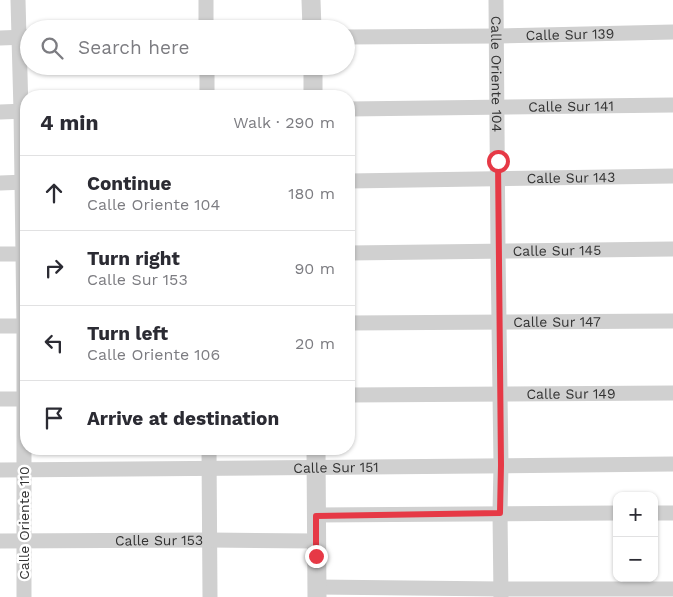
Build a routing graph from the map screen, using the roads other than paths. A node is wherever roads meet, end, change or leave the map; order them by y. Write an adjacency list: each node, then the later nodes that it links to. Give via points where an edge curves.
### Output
1 (18, 0): 5 (street, Calle Oriente 110)
2 (206, 0): 6 (street)
3 (311, 0): 7 (street)
4 (496, 0): 9 (street, Calle Oriente 104)
5 (21, 20)
6 (206, 20)
7 (312, 20)
8 (673, 32): 9 (street, Calle Sur 139)
9 (497, 36): 10 (street, Calle Sur 139); 20 (street, Calle Oriente 104)
10 (355, 37)
11 (0, 38): 12 (street)
12 (20, 38)
13 (24, 75): 16 (street, Calle Oriente 110)
14 (207, 75): 17 (street)
15 (313, 75): 18 (street)
16 (24, 90)
17 (207, 90)
18 (313, 90)
19 (673, 106): 20 (street, Calle Sur 141)
20 (498, 108): 21 (street, Calle Sur 141); 25 (street, Calle Oriente 104)
21 (355, 109)
22 (20, 111): 23 (street)
23 (0, 112)
24 (673, 176): 25 (street, Calle Sur 143)
25 (498, 179): 26 (street, Calle Sur 143); 30 (street, Calle Oriente 104)
26 (355, 181)
27 (20, 182): 28 (street)
28 (0, 183)
29 (673, 249): 30 (street, Calle Sur 145)
30 (498, 252): 31 (street, Calle Sur 145); 34 (street, Calle Oriente 104)
31 (355, 253)
32 (0, 254): 33 (street)
33 (20, 254)
34 (499, 321): 35 (street, Calle Sur 147); 36 (street, Calle Sur 147); 40 (street, Calle Oriente 104)
35 (673, 321)
36 (355, 323)
37 (0, 326): 38 (street)
38 (20, 326)
39 (673, 393): 40 (street, Calle Sur 149)
40 (500, 394): 41 (street, Calle Sur 149); 48 (street, Calle Oriente 104)
41 (355, 395)
42 (0, 399): 43 (street)
43 (20, 399)
44 (24, 455): 52 (street, Calle Oriente 110)
45 (209, 455): 50 (street)
46 (316, 455): 49 (street)
47 (673, 464): 48 (street, Calle Sur 151)
48 (501, 465): 49 (street, Calle Sur 151); 53 (street, Calle Oriente 104)
49 (316, 468): 50 (street, Calle Sur 151); 57 (street)
50 (209, 469): 52 (street, Calle Sur 151); 58 (street)
51 (0, 470): 52 (street, Calle Sur 151)
52 (24, 470): 60 (street, Calle Oriente 110)
53 (500, 513): 54 (street); 57 (street); 64 (street, Calle Oriente 104)
54 (613, 513)
55 (658, 513): 56 (street)
56 (673, 513)
57 (316, 516): 61 (street)
58 (210, 540): 60 (street, Calle Sur 153); 61 (street, Calle Sur 153); 66 (street)
59 (0, 541): 60 (street, Calle Sur 153)
60 (24, 541): 65 (street, Calle Oriente 110)
61 (316, 541): 63 (street)
62 (673, 589): 64 (street)
63 (317, 592): 64 (street)
64 (501, 593)
65 (24, 597)
66 (210, 597)

